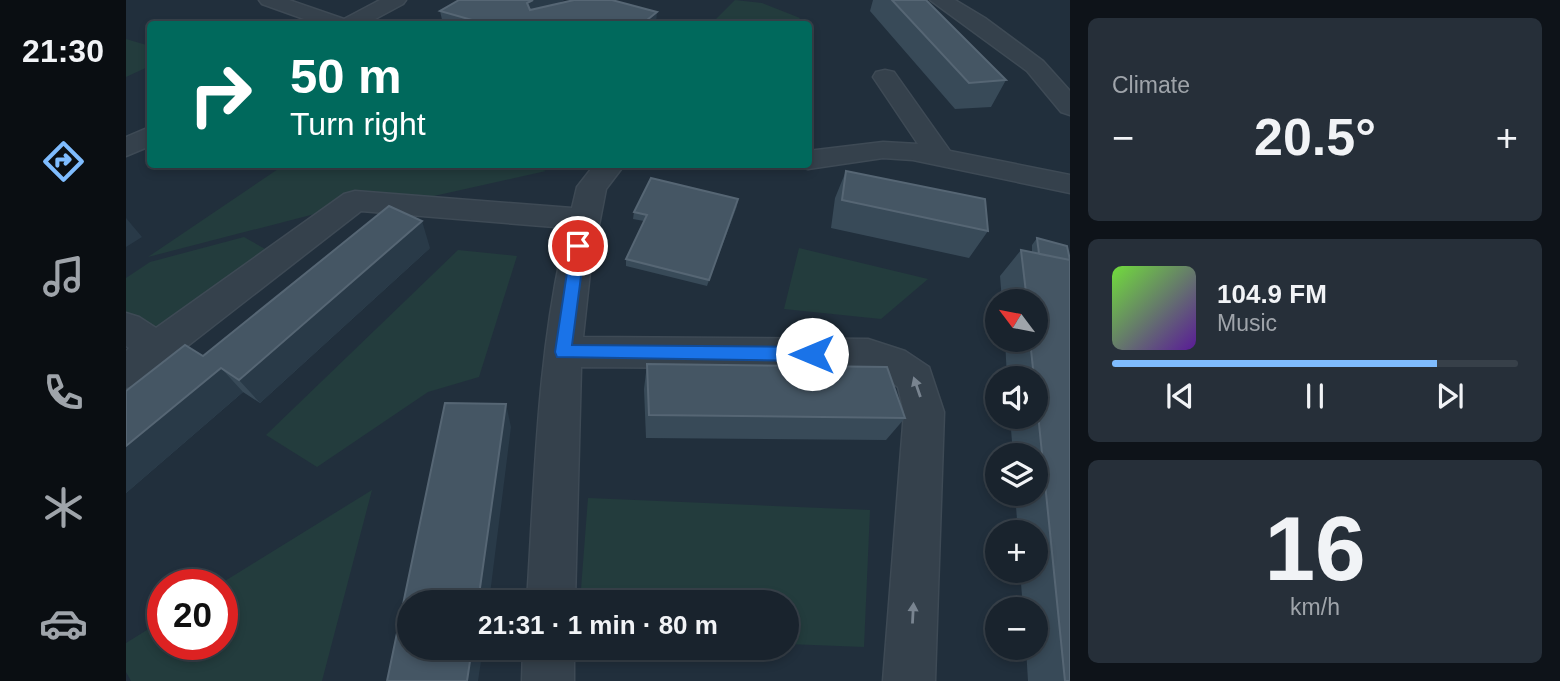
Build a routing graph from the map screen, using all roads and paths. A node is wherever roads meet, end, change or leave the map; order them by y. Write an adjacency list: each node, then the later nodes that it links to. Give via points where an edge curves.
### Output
1 (269, 0): 5 (street)
2 (396, 0): 4 (street)
3 (940, 0): 7 (street, via 1035,66)
4 (359, 20)
5 (329, 21)
6 (885, 76): 10 (street)
7 (1070, 107)
8 (147, 137): 9 (street)
9 (126, 148)
10 (940, 157): 11 (street, via 883,150); 13 (street)
11 (812, 159)
12 (608, 168): 14 (street, via 592,187)
13 (1070, 184)
14 (584, 219): 16 (street, via 355,201); 17 (street)
15 (126, 327): 16 (street)
16 (157, 348): 18 (street)
17 (563, 352): 19 (street); 22 (street, one-way to 17, via 924,412 915,378 892,362 868,355)
18 (126, 372)
19 (552, 590)
20 (549, 660): 21 (street)
21 (548, 681)
22 (909, 681)

